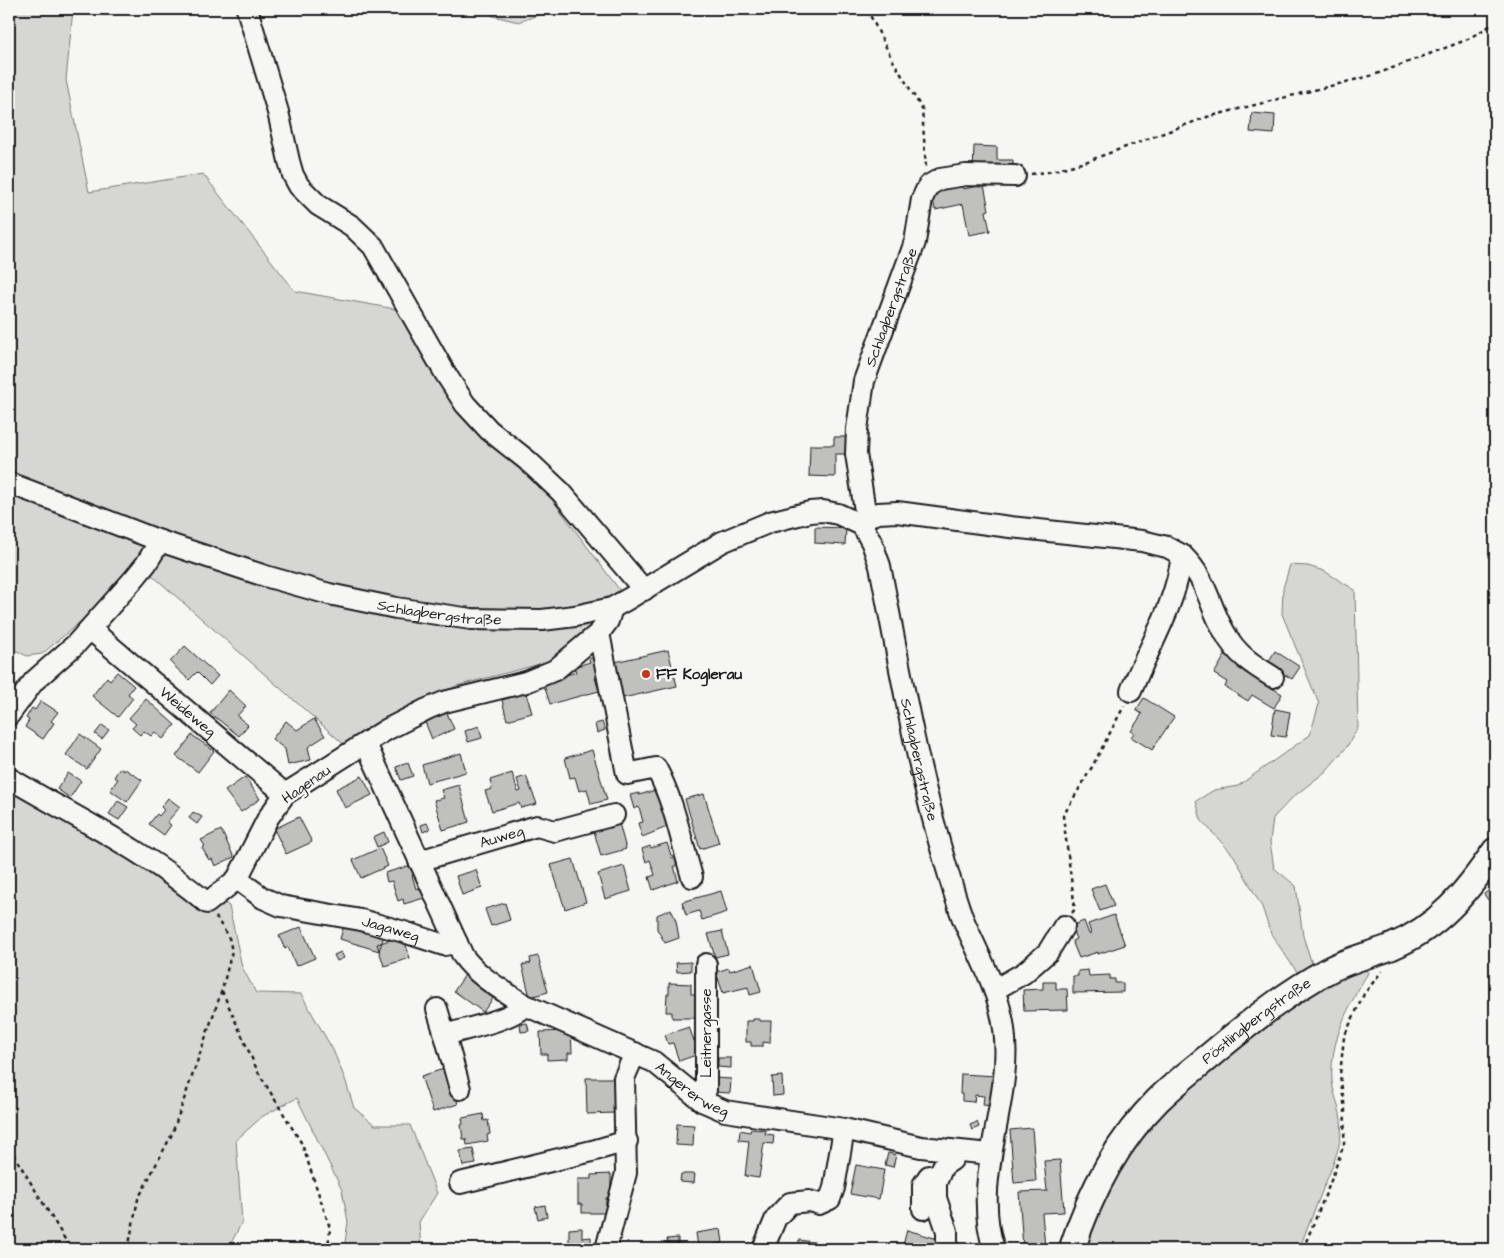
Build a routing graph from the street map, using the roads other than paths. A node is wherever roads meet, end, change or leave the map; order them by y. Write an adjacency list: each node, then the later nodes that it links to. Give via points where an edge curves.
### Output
1 (247, 9): 7 (street, via 293,175 299,186 318,205 352,226 373,246 465,404 489,430 561,492)
2 (1014, 176): 4 (street, Schlagbergstraße, via 954,176 934,181 922,199 915,242 864,381 856,454)
3 (9, 483): 5 (street, Schlagbergstraße)
4 (864, 521): 6 (street, via 878,513 897,512 1107,537 1167,547); 7 (street, Schlagbergstraße, via 823,511 791,515 722,542); 25 (street, Schlagbergstraße, via 880,566 912,726 946,867 963,918)
5 (160, 541): 8 (street, Schlagbergstraße, via 265,576 396,608 471,619 542,620); 9 (street, via 146,564)
6 (1182, 555): 11 (street, via 1200,576 1232,644 1250,663); 12 (street, via 1167,614)
7 (644, 590): 8 (street, Schlagbergstraße)
8 (612, 608): 10 (street, Hagenau)
9 (90, 630): 13 (street, via 34,680); 16 (street, Weideweg)
10 (599, 633): 14 (street, Hagenau, via 566,662 543,676 444,702 407,718); 20 (street, via 627,774 656,768 671,802)
11 (1273, 677)
12 (1132, 691)
13 (9, 715)
14 (366, 744): 16 (street, Hagenau); 19 (street)
15 (9, 778): 21 (street, Hagenau, via 148,858 207,903)
16 (285, 794): 21 (street, Hagenau, via 268,818)
17 (614, 815): 19 (street, Auweg, via 555,831 537,826)
18 (1495, 851): 43 (main road, Pöstlingbergstraße, via 1459,899 1422,932 1342,964 1290,993 1159,1099 1116,1150 1095,1189)
19 (419, 861): 23 (street)
20 (692, 877)
21 (237, 879): 23 (street, Jagaweg, via 263,898 282,906 361,920 444,945)
22 (1064, 926): 25 (street, via 1048,952 1024,974)
23 (457, 944): 26 (street, via 470,965)
24 (706, 964): 31 (street, Leitnergasse, via 706,1090)
25 (994, 990): 35 (street, Schlagbergstraße, via 1004,1026 1006,1064)
26 (525, 1005): 28 (street, via 511,1016); 29 (street)
27 (437, 1009): 28 (street)
28 (445, 1035): 30 (street)
29 (635, 1053): 31 (street, Angererweg, via 662,1067); 33 (street, via 624,1078)
30 (460, 1089)
31 (702, 1101): 32 (street, Angererweg, via 737,1114)
32 (844, 1129): 34 (street, Angererweg, via 905,1144); 40 (street, via 830,1199 819,1204 809,1201 790,1203 776,1218)
33 (627, 1141): 37 (street); 39 (street, via 624,1187)
34 (957, 1151): 35 (street, Angererweg); 36 (street)
35 (990, 1154): 42 (street, Schlagbergstraße, via 987,1207)
36 (943, 1166): 38 (street, via 923,1185); 41 (street, via 936,1198 947,1230)
37 (460, 1183)
38 (923, 1209)
39 (606, 1249)
40 (763, 1249)
41 (947, 1249)
42 (994, 1249)
43 (1072, 1249)

